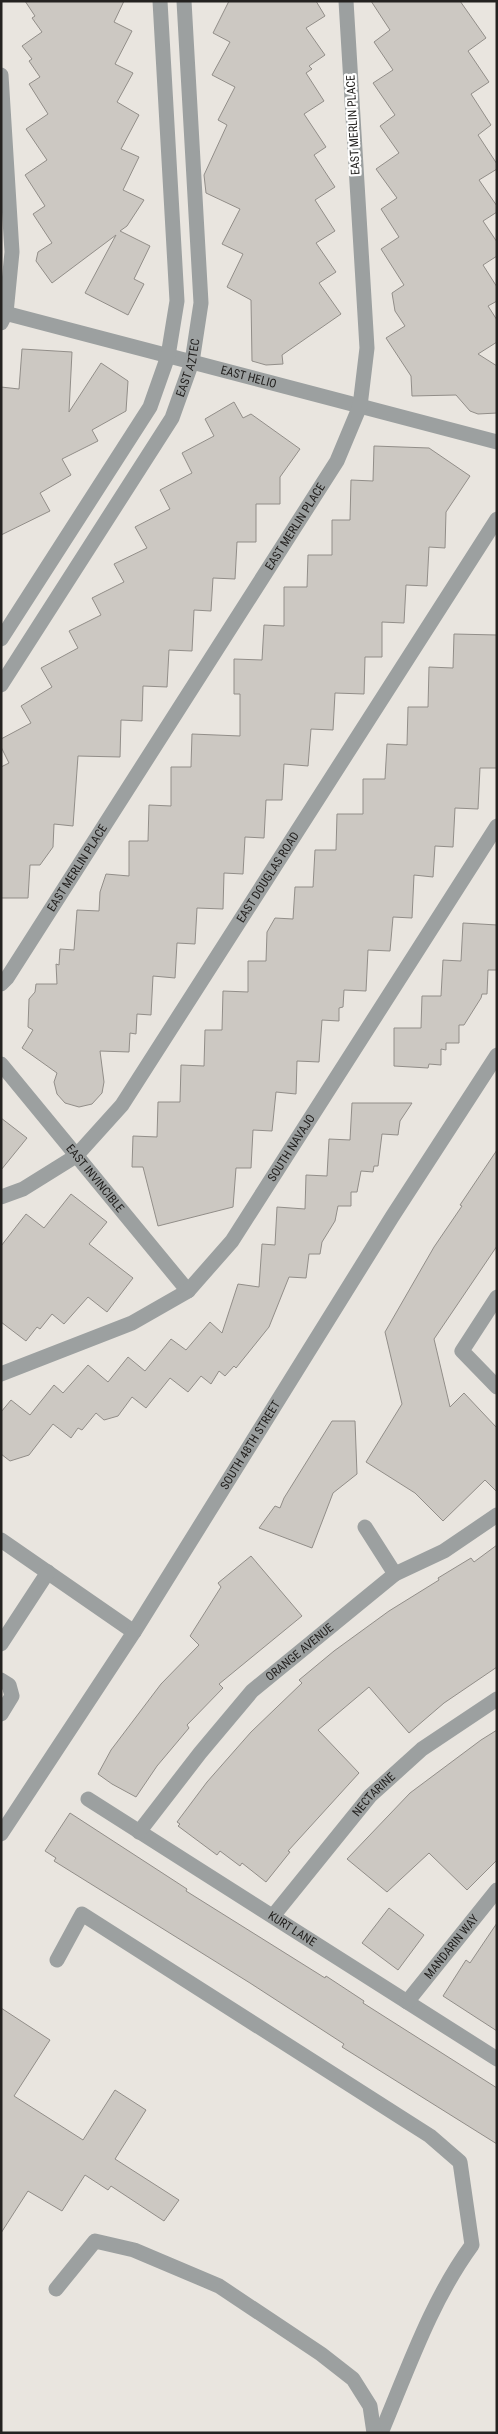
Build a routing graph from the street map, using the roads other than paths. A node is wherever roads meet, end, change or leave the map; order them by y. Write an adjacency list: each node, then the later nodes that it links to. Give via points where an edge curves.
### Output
1 (160, 1): 6 (street, EAST AZTEC, via 176,301)
2 (184, 1): 7 (street, EAST AZTEC, via 201,303)
3 (346, 1): 8 (street, EAST MERLIN PLACE, via 367,348)
4 (1, 75): 5 (street, via 12,252)
5 (3, 316): 6 (street, EAST HELIO)
6 (168, 356): 7 (street, EAST HELIO); 11 (street, EAST AZTEC, via 150,406)
7 (192, 362): 8 (street, EAST HELIO); 12 (street, EAST AZTEC, via 172,418)
8 (360, 406): 9 (street, EAST HELIO); 14 (street, EAST MERLIN PLACE, via 338,461)
9 (497, 442)
10 (497, 519): 17 (street, EAST DOUGLAS ROAD, via 122,1105)
11 (1, 639)
12 (1, 685)
13 (497, 826): 19 (street, SOUTH NAVAJO, via 232,1241)
14 (1, 984)
15 (497, 1055): 28 (street, SOUTH 48TH STREET, via 392,1217)
16 (1, 1064): 17 (street, EAST INVINCIBLE)
17 (76, 1156): 18 (street, EAST DOUGLAS ROAD, via 23,1189); 19 (street, EAST INVINCIBLE)
18 (1, 1197)
19 (188, 1291): 21 (street, SOUTH NAVAJO, via 132,1323)
20 (497, 1297): 22 (street, via 462,1351)
21 (1, 1374)
22 (497, 1387)
23 (497, 1515): 27 (street, ORANGE AVENUE, via 444,1551)
24 (365, 1527): 27 (street)
25 (1, 1540): 26 (street)
26 (48, 1572): 28 (street); 29 (street)
27 (395, 1574): 34 (street, ORANGE AVENUE, via 252,1691)
28 (134, 1632): 35 (street, SOUTH 48TH STREET)
29 (1, 1644)
30 (1, 1680): 32 (street, via 12,1696)
31 (497, 1699): 37 (street, NECTARINE, via 422,1749 370,1796)
32 (1, 1714)
33 (88, 1799): 34 (street, KURT LANE)
34 (139, 1832): 37 (street, KURT LANE)
35 (1, 1834)
36 (497, 1890): 39 (street, MANDARIN WAY)
37 (273, 1916): 39 (street, KURT LANE)
38 (57, 1960): 43 (street, via 82,1914 430,2136 460,2162 472,2245 457,2266 427,2325)
39 (407, 2002): 40 (street, KURT LANE)
40 (497, 2059)
41 (56, 2289): 42 (street, via 95,2241 134,2250 219,2286 353,2379 370,2406)
42 (374, 2433)
43 (381, 2433)

